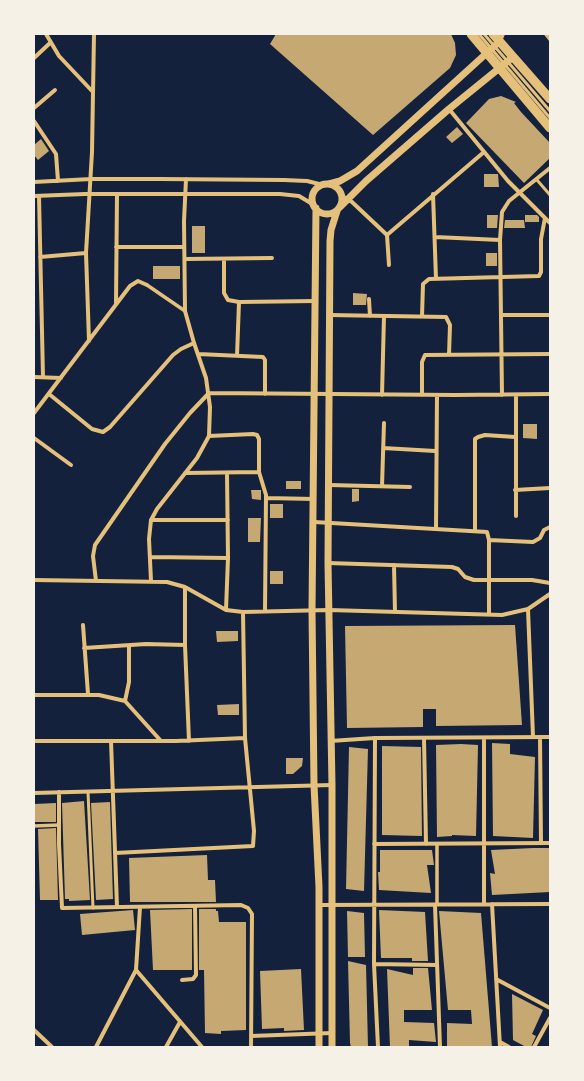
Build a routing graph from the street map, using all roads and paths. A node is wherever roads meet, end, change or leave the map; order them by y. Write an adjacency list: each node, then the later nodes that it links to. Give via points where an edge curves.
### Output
1 (46, 34): 9 (street)
2 (94, 34): 14 (street)
3 (471, 34): 10 (main road)
4 (479, 34): 10 (lane)
5 (484, 34): 10 (lane)
6 (493, 34): 10 (main road)
7 (546, 34): 8 (street)
8 (550, 39)
9 (50, 43): 11 (street); 14 (street)
10 (495, 45): 12 (main road); 12 (main road); 29 (street, via 357,171 340,181)
11 (34, 58)
12 (506, 62): 15 (main road); 17 (street); 18 (lane); 19 (lane); 21 (main road)
13 (55, 90): 16 (street)
14 (92, 91): 24 (street)
15 (550, 99)
16 (34, 108)
17 (449, 110): 22 (street); 37 (street)
18 (550, 111)
19 (550, 118)
20 (34, 121): 27 (street, via 56,154)
21 (550, 128)
22 (484, 152): 30 (street); 33 (street)
23 (550, 168): 26 (street)
24 (91, 179): 25 (street); 27 (street); 31 (street)
25 (186, 179): 29 (street, via 307,181); 34 (street)
26 (537, 180): 30 (street); 35 (lane)
27 (58, 181): 28 (street)
28 (34, 182)
29 (326, 184): 37 (street, via 336,187); 38 (street, via 314,193)
30 (520, 193): 40 (street); 44 (street, via 504,208)
31 (90, 194): 32 (street); 36 (street); 47 (street)
32 (117, 194): 34 (street); 45 (street)
33 (433, 194): 42 (street); 43 (street)
34 (184, 195): 38 (street, via 290,195 299,196); 46 (street)
35 (550, 195)
36 (36, 196): 48 (street)
37 (345, 198): 39 (street); 42 (street)
38 (315, 207): 39 (street, via 326,214); 58 (street)
39 (338, 209): 61 (street, via 330,241)
40 (545, 218): 41 (street); 53 (street, via 541,239 540,275)
41 (550, 223)
42 (387, 234): 52 (street)
43 (435, 237): 44 (street); 54 (street)
44 (500, 240): 53 (street)
45 (116, 247): 46 (street); 59 (street)
46 (184, 247): 50 (street)
47 (86, 252): 48 (street); 67 (street)
48 (40, 256): 75 (street)
49 (272, 258): 51 (street)
50 (185, 259): 51 (street); 60 (street)
51 (224, 259): 57 (street, via 225,296)
52 (389, 265)
53 (501, 277): 54 (street); 62 (street)
54 (436, 279): 66 (street, via 426,280 423,284)
55 (147, 285): 59 (street, via 138,281 132,284); 60 (street)
56 (369, 299): 64 (street)
57 (239, 302): 58 (street); 72 (street)
58 (316, 302): 80 (street)
59 (116, 304): 67 (street)
60 (185, 311): 68 (street)
61 (329, 315): 64 (street); 81 (street)
62 (502, 315): 63 (street); 73 (street)
63 (550, 315)
64 (370, 316): 65 (street)
65 (384, 316): 66 (street); 84 (street)
66 (422, 316): 70 (street, via 446,317 450,325)
67 (89, 341): 76 (street)
68 (194, 343): 69 (street); 78 (street, via 173,355 103,432 92,429)
69 (198, 354): 72 (street); 77 (street)
70 (449, 354): 73 (street); 85 (street, via 423,357)
71 (550, 354): 73 (street)
72 (237, 356): 79 (street, via 264,358)
73 (502, 356): 82 (street)
74 (34, 377): 75 (street)
75 (43, 377): 76 (street)
76 (61, 378): 78 (street)
77 (209, 393): 79 (street); 90 (street); 121 (street, via 165,444 95,545 93,556)
78 (49, 394): 88 (street)
79 (265, 394): 80 (street)
80 (315, 394): 81 (street); 105 (street)
81 (330, 394): 84 (street); 99 (street)
82 (502, 394): 86 (street); 87 (street)
83 (550, 394): 87 (street)
84 (382, 395): 85 (street)
85 (422, 395): 86 (street)
86 (437, 395): 94 (street)
87 (516, 395): 91 (street)
88 (34, 413)
89 (384, 423): 93 (street)
90 (209, 436): 96 (street, via 257,435 260,441); 97 (street)
91 (515, 437): 103 (street); 113 (street, via 485,435 476,439)
92 (34, 438): 95 (street)
93 (382, 448): 94 (street); 100 (street)
94 (435, 451): 111 (street)
95 (71, 466)
96 (259, 472): 98 (street); 104 (street)
97 (186, 473): 98 (street); 107 (street)
98 (227, 473): 108 (street)
99 (329, 485): 100 (street); 110 (street)
100 (382, 486): 101 (street)
101 (410, 487)
102 (550, 488): 103 (street)
103 (515, 490): 106 (street)
104 (266, 498): 105 (street); 130 (street)
105 (314, 499): 109 (street)
106 (516, 516)
107 (151, 520): 108 (street); 115 (street)
108 (228, 520): 116 (street)
109 (314, 522): 110 (street); 128 (street)
110 (329, 522): 111 (street); 117 (street)
111 (436, 528): 113 (street)
112 (550, 528): 114 (street, via 544,530 540,538 533,542)
113 (475, 530): 114 (street, via 486,531)
114 (490, 540): 120 (street)
115 (151, 557): 116 (street); 122 (street)
116 (228, 558): 127 (street)
117 (328, 563): 118 (street); 129 (street)
118 (394, 565): 120 (street, via 452,567 467,578); 132 (street)
119 (34, 580): 121 (street)
120 (489, 580): 123 (street, via 532,580); 133 (street)
121 (96, 581): 122 (street)
122 (151, 581): 124 (street)
123 (550, 583)
124 (185, 587): 127 (street); 135 (street)
125 (550, 594): 126 (street)
126 (528, 609): 133 (street, via 512,614); 141 (street)
127 (226, 610): 131 (street)
128 (312, 610): 129 (street); 130 (street); 153 (street)
129 (329, 610): 132 (street); 152 (street)
130 (265, 611): 131 (street)
131 (243, 612): 144 (street)
132 (395, 612): 133 (street)
133 (490, 614)
134 (83, 625): 137 (street)
135 (185, 645): 136 (street); 151 (street)
136 (129, 646): 137 (street); 140 (street, via 129,682)
137 (84, 648): 138 (street)
138 (88, 694): 139 (street); 140 (street)
139 (34, 695)
140 (125, 700): 150 (street)
141 (533, 737): 142 (street); 147 (street)
142 (540, 737): 143 (street); 162 (street)
143 (550, 737)
144 (245, 738): 151 (street); 155 (street)
145 (375, 738): 146 (street); 152 (street); 164 (street)
146 (424, 738): 147 (street); 165 (street)
147 (484, 738): 167 (street)
148 (34, 741): 149 (street)
149 (112, 741): 150 (street); 158 (street)
150 (161, 741): 151 (street)
151 (189, 741)
152 (330, 741): 154 (street)
153 (314, 785): 154 (street); 155 (street); 174 (street)
154 (332, 785): 175 (street)
155 (250, 787): 158 (street); 168 (street, via 253,846)
156 (59, 792): 157 (street); 159 (street); 160 (street)
157 (88, 792): 158 (street); 179 (lane)
158 (113, 792): 168 (street)
159 (34, 793)
160 (58, 825): 161 (street); 179 (street, via 62,908)
161 (34, 826)
162 (540, 843): 163 (street); 167 (street)
163 (550, 843)
164 (374, 844): 165 (street); 169 (street)
165 (426, 844): 166 (street)
166 (437, 844): 167 (street); 170 (street)
167 (484, 844): 171 (street)
168 (115, 853): 177 (street)
169 (374, 904): 170 (street); 175 (street); 180 (street)
170 (436, 904): 171 (street); 181 (street)
171 (484, 904): 172 (street)
172 (492, 904): 173 (street); 183 (street)
173 (550, 904)
174 (319, 905): 175 (street); 190 (street)
175 (332, 905): 189 (street)
176 (195, 906): 178 (street); 184 (street, via 196,975 193,979); 191 (street, via 241,905 248,908 252,914)
177 (117, 907): 178 (street); 179 (street)
178 (140, 907): 182 (street)
179 (93, 908)
180 (374, 964): 181 (street); 200 (street)
181 (437, 965): 201 (street)
182 (136, 970): 187 (street); 194 (street)
183 (496, 979): 185 (street); 192 (street)
184 (182, 980)
185 (550, 1008)
186 (550, 1018): 204 (street)
187 (180, 1022): 195 (street); 196 (street)
188 (34, 1030): 193 (street)
189 (332, 1033): 190 (street); 199 (street)
190 (319, 1034): 191 (street); 198 (street)
191 (251, 1036): 197 (street)
192 (500, 1042): 202 (street); 203 (street)
193 (52, 1047)
194 (96, 1047)
195 (166, 1047)
196 (202, 1047)
197 (251, 1047)
198 (319, 1047)
199 (332, 1047)
200 (378, 1047)
201 (440, 1047)
202 (500, 1047)
203 (510, 1047)
204 (534, 1047)

